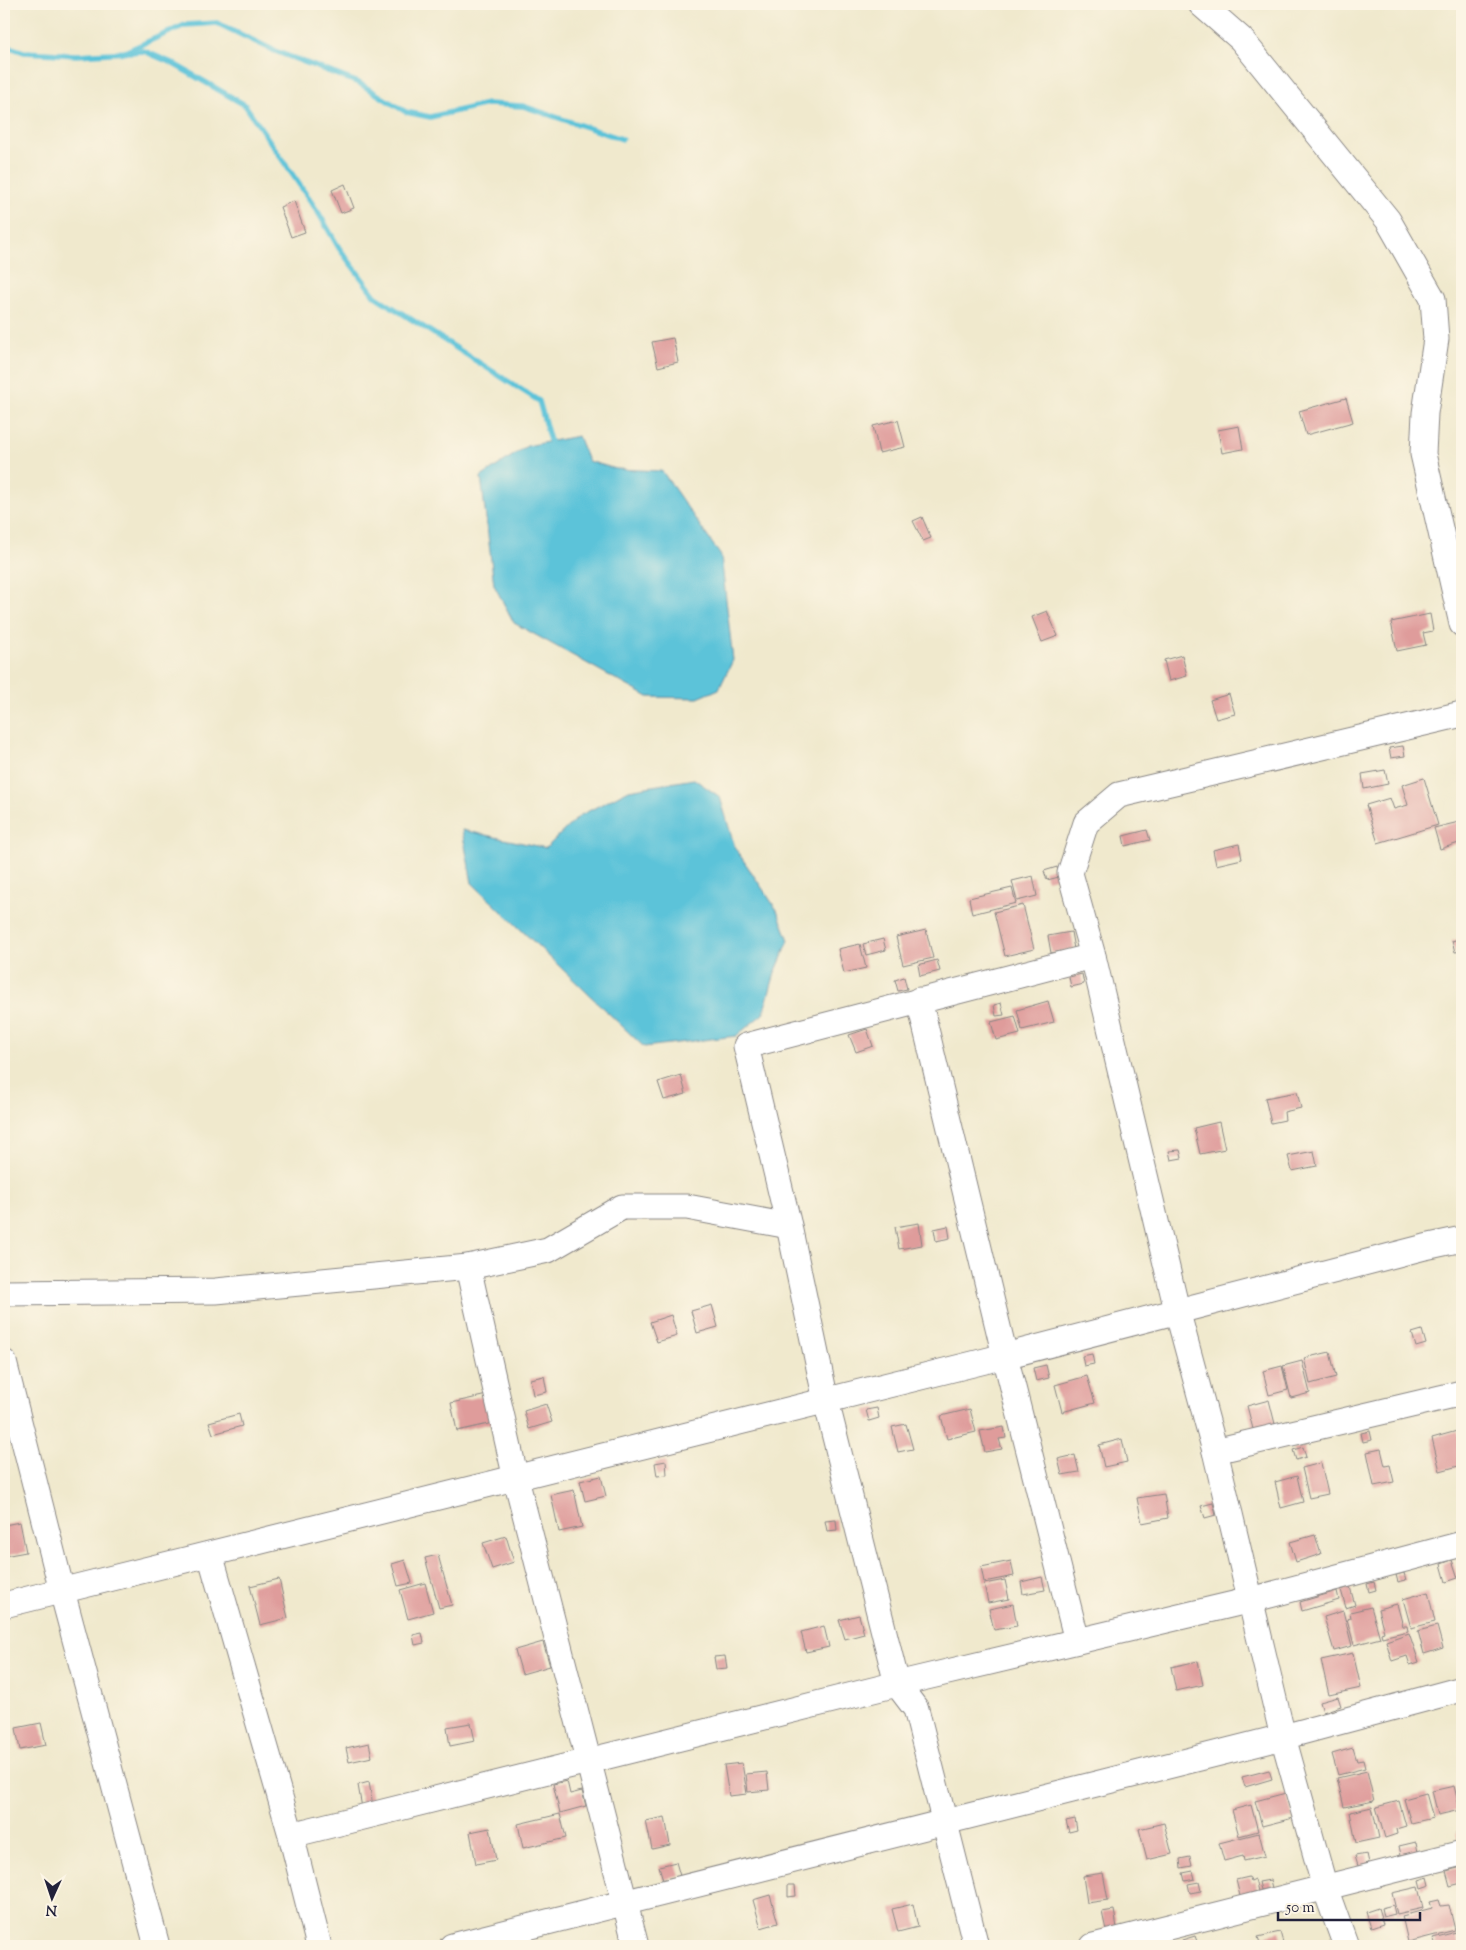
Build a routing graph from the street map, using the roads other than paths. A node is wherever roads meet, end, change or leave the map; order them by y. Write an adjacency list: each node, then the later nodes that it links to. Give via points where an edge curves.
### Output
1 (1201, 4): 2 (street, via 1241,39 1388,220 1434,299 1436,339 1425,413 1423,454)
2 (1462, 624)
3 (1462, 714): 4 (street, via 1119,795 1086,824 1070,872)
4 (1093, 956): 5 (street); 10 (street)
5 (919, 1000): 6 (street, via 746,1046); 11 (street)
6 (789, 1226): 8 (street, via 687,1207 622,1207 548,1250); 14 (street)
7 (1462, 1238): 10 (street)
8 (468, 1267): 9 (street, via 216,1291); 16 (street)
9 (4, 1293)
10 (1177, 1310): 11 (street); 15 (street)
11 (1005, 1356): 14 (street); 22 (street)
12 (4, 1362): 19 (street)
13 (1462, 1392): 15 (street)
14 (826, 1401): 16 (street); 23 (street)
15 (1215, 1451): 20 (street)
16 (516, 1479): 18 (street); 26 (street)
17 (1462, 1544): 20 (street)
18 (210, 1554): 19 (street); 28 (street)
19 (62, 1591): 21 (street); 33 (street)
20 (1250, 1600): 22 (street); 25 (street)
21 (4, 1605)
22 (1077, 1641): 23 (street)
23 (896, 1684): 26 (street); 27 (street, via 916,1709)
24 (1462, 1689): 25 (street)
25 (1283, 1737): 27 (street); 30 (street)
26 (589, 1762): 28 (street); 31 (street)
27 (944, 1822): 31 (street); 37 (street)
28 (291, 1835): 34 (street)
29 (1462, 1853): 30 (street)
30 (1325, 1888): 32 (street); 39 (street)
31 (625, 1903): 35 (street); 36 (street)
32 (1154, 1939): 38 (street)
33 (157, 1946)
34 (319, 1946)
35 (452, 1946)
36 (636, 1946)
37 (976, 1946)
38 (1093, 1946)
39 (1346, 1946)

